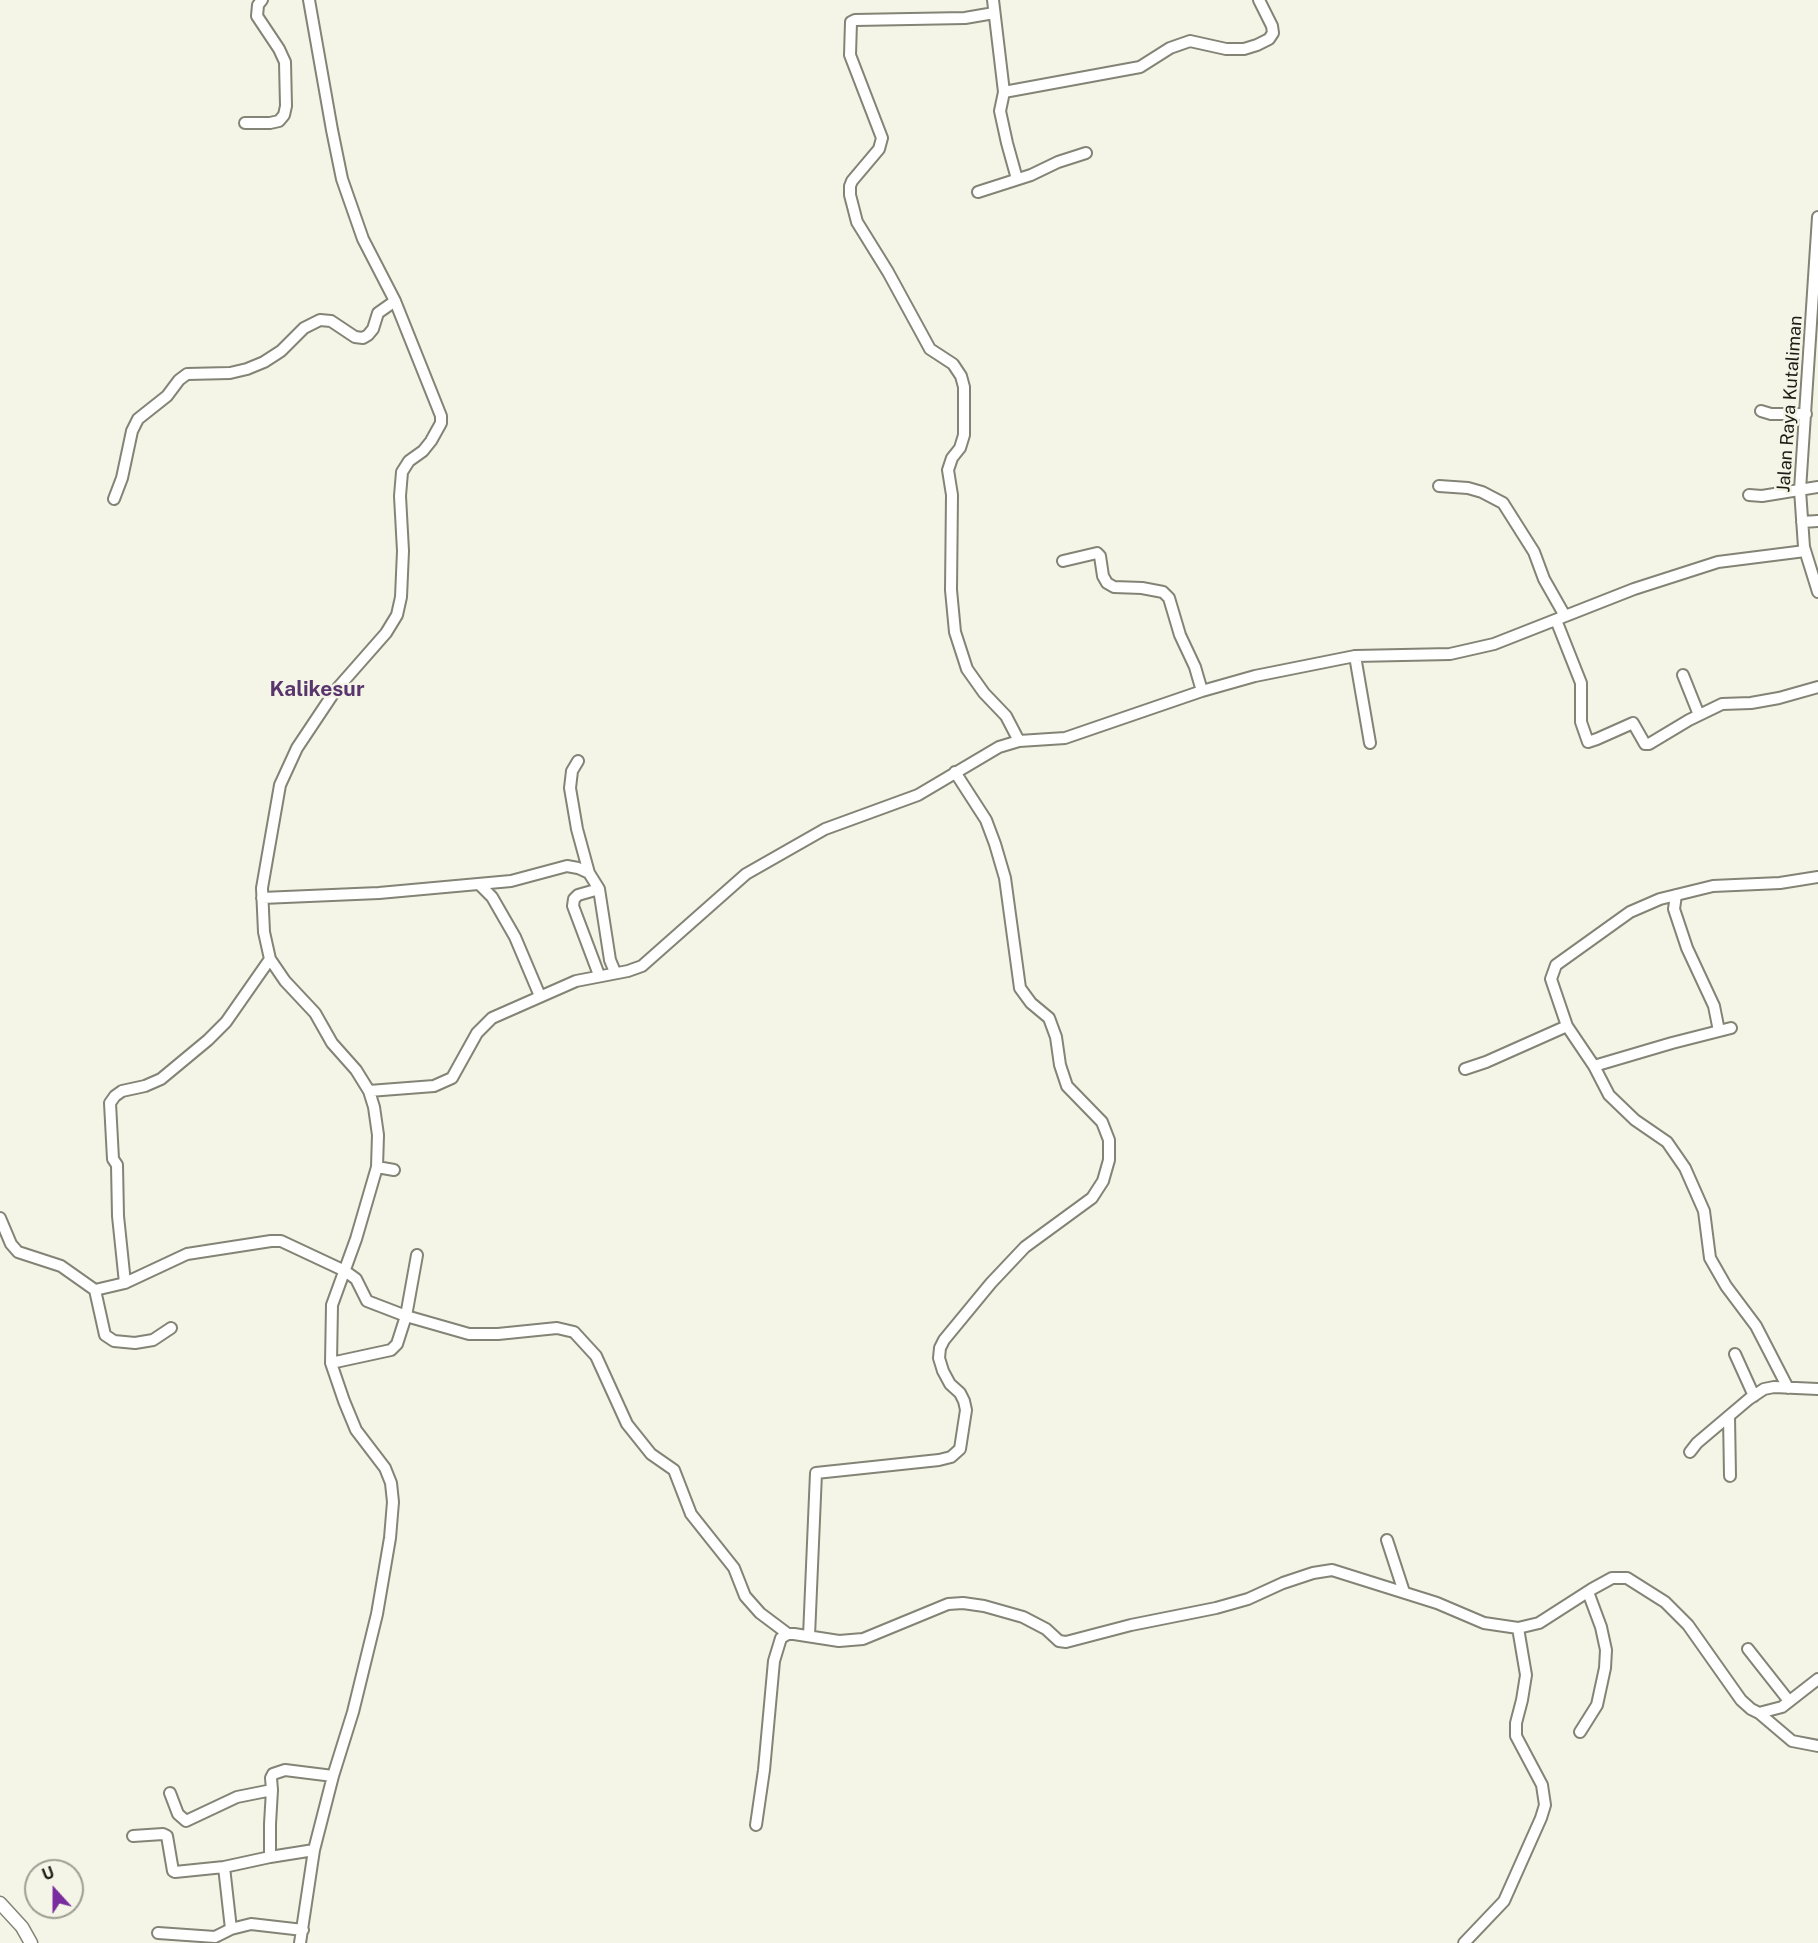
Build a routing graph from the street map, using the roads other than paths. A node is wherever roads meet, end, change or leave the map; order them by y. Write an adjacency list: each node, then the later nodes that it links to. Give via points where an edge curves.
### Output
1 (262, 0): 7 (street, via 257,16 285,62 286,106 279,121)
2 (309, 0): 13 (street, via 342,179 363,239)
3 (993, 0): 5 (street)
4 (1260, 0): 6 (street, via 1273,33 1269,39 1244,49 1190,41 1170,48 1140,67)
5 (994, 13): 6 (street); 32 (street, via 965,18 851,22 850,55 882,141 852,181 850,195 857,222 930,349 953,364 961,376 964,435 948,470 955,632 967,669 1006,716)
6 (1004, 92): 9 (street, via 1000,111)
7 (245, 123)
8 (1086, 153): 9 (street)
9 (1017, 179): 10 (street)
10 (978, 192)
11 (1818, 217): 12 (street, Jalan Raya Kutaliman)
12 (1817, 240): 15 (street, Jalan Raya Kutaliman)
13 (395, 301): 20 (street, via 378,313 373,329 363,338 325,319 304,328 281,351 247,369 230,374 187,374 138,419); 41 (street, via 441,423 431,441 402,472 403,551 398,615 335,691 297,748 280,785)
14 (1761, 411): 15 (street)
15 (1806, 414): 18 (street, Jalan Raya Kutaliman)
16 (1439, 486): 26 (street, via 1468,488 1503,503 1534,552)
17 (1818, 487): 18 (street)
18 (1800, 490): 19 (street); 22 (street, Jalan Raya Kutaliman)
19 (1749, 495)
20 (114, 499)
21 (1818, 521): 22 (street)
22 (1802, 522): 23 (street, Jalan Raya Kutaliman)
23 (1805, 551): 25 (street, Jalan Raya Kutaliman); 26 (street, via 1718,562)
24 (1063, 561): 30 (street, via 1097,554 1107,583 1163,592 1169,598)
25 (1818, 592)
26 (1561, 618): 27 (street, via 1494,644 1450,654); 31 (street, via 1581,682 1581,722 1588,742 1633,723 1645,744 1649,744)
27 (1355, 656): 30 (street); 33 (street)
28 (1683, 675): 31 (street)
29 (1818, 687): 31 (street, via 1751,703 1722,704)
30 (1202, 691): 32 (street, via 1065,738)
31 (1699, 715)
32 (1019, 741): 35 (street, via 999,747)
33 (1370, 743)
34 (578, 761): 36 (street, via 570,788)
35 (955, 772): 43 (street, via 918,795 825,829 788,849 746,874 648,962); 74 (street, via 986,820 996,844 1005,878 1020,988 1049,1018 1067,1086 1102,1122 1109,1140 1109,1160 1103,1181 1092,1198 1025,1247 944,1340 939,1358 943,1371 960,1393 966,1410 960,1449 939,1460 816,1473)
36 (589, 873): 38 (street, via 567,866 511,881); 39 (street)
37 (1818, 877): 40 (street, via 1713,886)
38 (479, 884): 41 (street); 45 (street, via 492,897 515,937)
39 (599, 889): 43 (street); 44 (street, via 578,895 573,906)
40 (1676, 895): 46 (street, via 1659,898 1630,912 1556,965 1551,980); 48 (street, via 1674,909 1714,1006)
41 (262, 898): 42 (street)
42 (270, 958): 51 (street, via 315,1013); 57 (street, via 226,1022 208,1040 161,1079 122,1091 110,1104)
43 (615, 972): 44 (street)
44 (599, 975): 45 (street)
45 (540, 996): 51 (street, via 492,1018 471,1041 452,1078 434,1086)
46 (1567, 1026): 49 (street); 50 (street)
47 (1731, 1028): 48 (street)
48 (1719, 1031): 49 (street)
49 (1594, 1066): 63 (street, via 1608,1095 1666,1142 1685,1167 1704,1211 1710,1258 1756,1326)
50 (1465, 1069)
51 (369, 1091): 52 (street, via 378,1135)
52 (377, 1167): 53 (street); 56 (street)
53 (394, 1170)
54 (0, 1218): 58 (street, via 10,1244 18,1252 61,1266)
55 (417, 1255): 59 (street)
56 (345, 1271): 57 (street, via 281,1241 272,1241 187,1254); 59 (street, via 356,1279 367,1301); 62 (street, via 332,1305)
57 (125, 1283): 58 (street)
58 (95, 1290): 60 (street, via 105,1335 114,1341 153,1340)
59 (406, 1316): 62 (street, via 397,1344 391,1350); 73 (street, via 470,1334 557,1328 574,1332 596,1356 627,1424 651,1454 674,1470 691,1514 734,1568 745,1596)
60 (171, 1328)
61 (1736, 1354): 65 (street)
62 (331, 1363): 81 (street, via 356,1430 391,1483 393,1502 377,1614)
63 (1788, 1388): 64 (street); 65 (street, via 1764,1389)
64 (1818, 1389)
65 (1754, 1396): 66 (street)
66 (1729, 1416): 67 (street); 68 (street)
67 (1690, 1452)
68 (1730, 1476)
69 (1387, 1540): 70 (street)
70 (1404, 1592): 72 (street, via 1484,1623); 74 (street, via 1332,1570 1216,1608 1066,1642 1023,1617 963,1603 948,1604 863,1639 839,1641)
71 (1588, 1592): 72 (street, via 1539,1623); 78 (street, via 1612,1578 1627,1578 1656,1595 1688,1625 1741,1700); 79 (street, via 1601,1627 1605,1668 1597,1705)
72 (1518, 1628): 95 (street, via 1526,1675 1516,1736 1542,1785 1545,1805 1504,1901)
73 (788, 1634): 74 (street); 84 (street, via 781,1638 774,1661)
74 (809, 1636)
75 (1748, 1649): 77 (street)
76 (1818, 1679): 77 (street)
77 (1789, 1701): 78 (street)
78 (1759, 1713): 80 (street, via 1792,1741)
79 (1580, 1732)
80 (1818, 1746)
81 (333, 1776): 82 (street, via 283,1770 271,1778); 86 (street)
82 (272, 1790): 83 (street, via 237,1797 186,1821 178,1814); 87 (street)
83 (170, 1793)
84 (756, 1825)
85 (133, 1836): 88 (street, via 167,1836 175,1872)
86 (314, 1850): 87 (street); 91 (street)
87 (270, 1857): 88 (street)
88 (224, 1867): 90 (street)
89 (0, 1903): 93 (street)
90 (231, 1929): 91 (street, via 258,1924); 92 (street, via 215,1937)
91 (303, 1930): 94 (street)
92 (158, 1934)
93 (31, 1943)
94 (300, 1943)
95 (1464, 1943)

